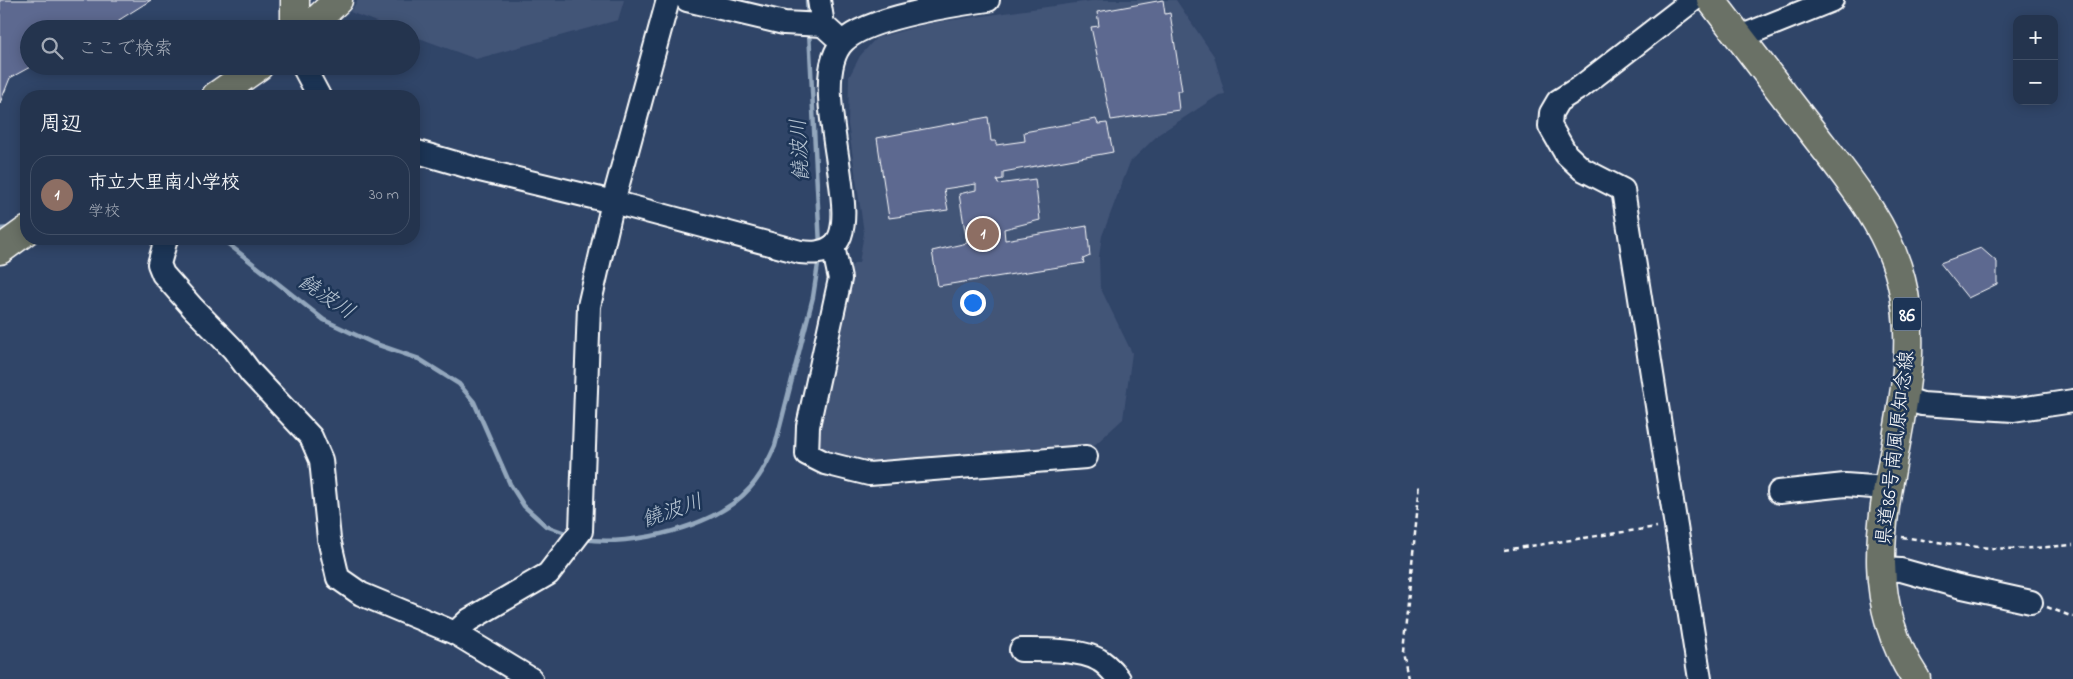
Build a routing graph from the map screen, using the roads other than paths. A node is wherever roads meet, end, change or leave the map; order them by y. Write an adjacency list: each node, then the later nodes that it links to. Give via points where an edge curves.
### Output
1 (295, 0): 10 (main road)
2 (338, 0): 11 (main road)
3 (668, 0): 20 (street)
4 (687, 0): 12 (street, via 784,23)
5 (819, 0): 12 (street)
6 (988, 0): 14 (street, via 875,23)
7 (1694, 0): 36 (street, via 1558,102 1551,113 1550,126 1566,154 1582,170 1623,190)
8 (1711, 0): 13 (main road, 県道86号南風原知念線 / 86)
9 (1832, 0): 13 (street)
10 (295, 20)
11 (317, 20)
12 (818, 24): 14 (street)
13 (1740, 37): 25 (main road, 県道86号南風原知念線 / 86, via 1851,183 1887,240 1901,279 1908,321)
14 (843, 42): 23 (street, via 832,61 830,87 843,225)
15 (246, 75): 17 (main road)
16 (308, 75): 18 (street)
17 (225, 90)
18 (316, 90)
19 (420, 152): 20 (street)
20 (613, 202): 23 (street, via 800,252 815,254); 32 (street, via 589,306 581,531 548,574 469,620)
21 (20, 235): 24 (main road)
22 (164, 245): 32 (street, via 159,264 163,274 311,437 317,448 321,460 328,539 338,578 361,594)
23 (833, 246): 27 (street, via 840,279 808,426 807,454 825,464 869,474)
24 (0, 250)
25 (1903, 398): 26 (street, via 1922,404 2013,410); 28 (main road, 県道86号南風原知念線 / 86)
26 (2073, 401)
27 (1086, 457)
28 (1887, 488): 29 (street, via 1845,485); 30 (main road, 県道86号南風原知念線 / 86)
29 (1779, 492)
30 (1880, 569): 31 (street, via 1901,570); 37 (main road, 県道86号南風原知念線 / 86, via 1885,607 1902,655)
31 (2031, 602)
32 (455, 634): 34 (street)
33 (1021, 650): 35 (street, via 1056,650 1098,659)
34 (531, 679)
35 (1119, 679)
36 (1700, 679)
37 (1916, 679)

